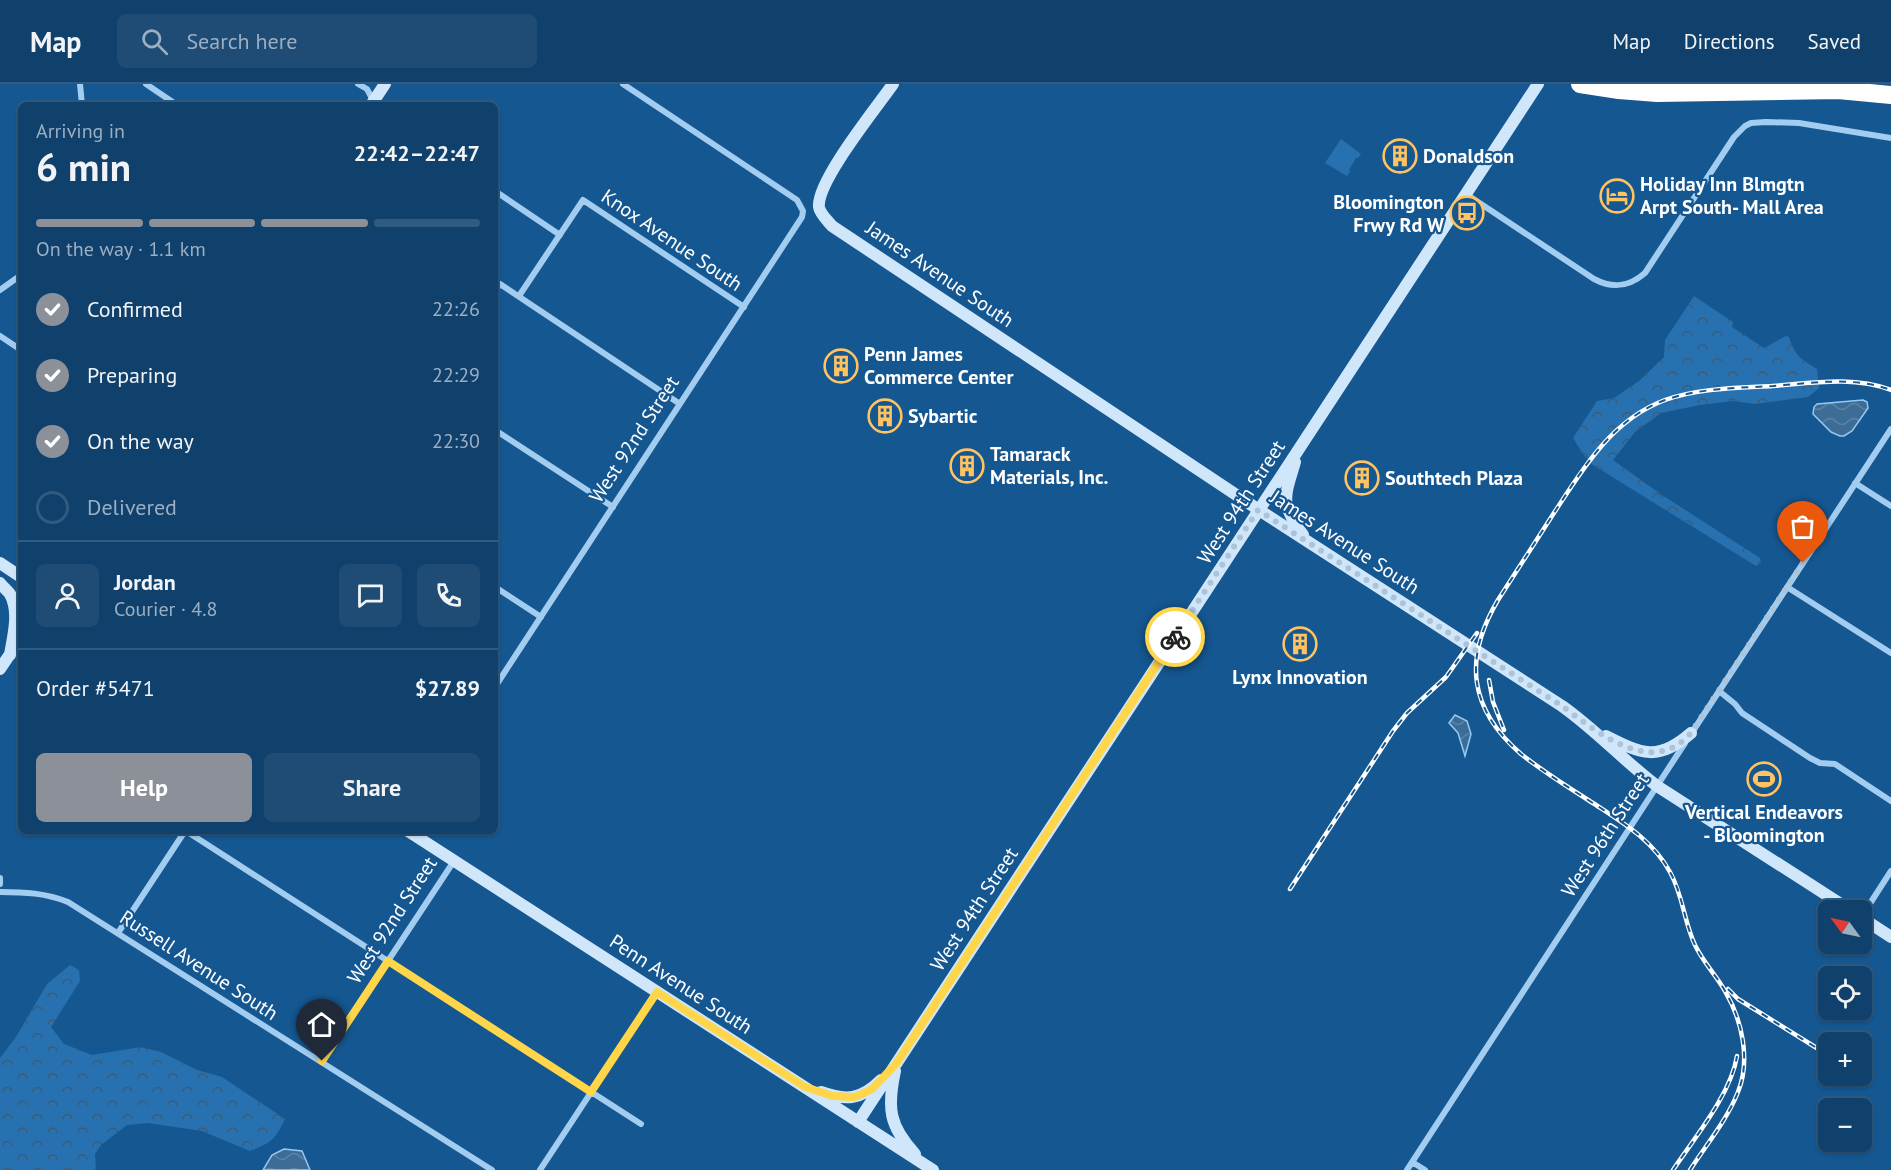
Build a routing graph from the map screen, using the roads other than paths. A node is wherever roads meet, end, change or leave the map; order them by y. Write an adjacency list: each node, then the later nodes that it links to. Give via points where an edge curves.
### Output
1 (81, 84): 10 (street)
2 (146, 84): 11 (street)
3 (358, 84): 12 (street, via 367,89)
4 (385, 84): 13 (street)
5 (623, 84): 22 (street, West 92nd Street, via 797,200 803,211)
6 (893, 84): 32 (street, James Avenue South, via 825,183 819,207 832,226)
7 (1538, 84): 16 (street, West 94th Street)
8 (1580, 84): 9 (highway, via 1657,93 1838,90)
9 (1891, 94)
10 (82, 102)
11 (173, 102)
12 (372, 102)
13 (374, 102)
14 (1891, 138): 16 (street, via 1780,122 1745,126 1645,273 1631,283 1617,286 1594,279)
15 (498, 193): 17 (street)
16 (1466, 193): 28 (street, West 94th Street)
17 (560, 234): 21 (street); 22 (street, Knox Avenue South, via 583,200)
18 (18, 277): 20 (street)
19 (498, 287): 21 (street, via 500,284)
20 (0, 290)
21 (519, 296): 25 (street)
22 (744, 307): 25 (street, West 92nd Street)
23 (0, 336): 24 (street)
24 (18, 348)
25 (680, 404): 31 (street, West 92nd Street)
26 (1891, 429): 29 (street, West 96th Street)
27 (498, 432): 31 (street)
28 (1298, 450): 32 (street, West 94th Street); 33 (street, via 1286,504 1289,516)
29 (1855, 483): 30 (street); 37 (street, West 96th Street)
30 (1891, 506)
31 (613, 507): 40 (street, West 92nd Street)
32 (1258, 510): 33 (street, James Avenue South); 67 (street, West 94th Street)
33 (1307, 541): 47 (street, James Avenue South)
34 (0, 563): 35 (street)
35 (18, 575)
36 (0, 581): 39 (street); 43 (street, via 14,607)
37 (1787, 587): 42 (street); 46 (street, West 96th Street)
38 (498, 589): 40 (street)
39 (18, 592)
40 (541, 617): 45 (street, West 92nd Street)
41 (18, 643): 43 (street)
42 (1891, 653)
43 (10, 655): 44 (street)
44 (0, 669)
45 (498, 682)
46 (1719, 691): 48 (street, West 96th Street); 50 (street, via 1742,713 1810,758 1835,765)
47 (1593, 730): 48 (street, via 1642,752 1677,746); 49 (street, James Avenue South)
48 (1691, 733): 49 (street, West 96th Street)
49 (1657, 786): 59 (street, James Avenue South); 72 (street, West 96th Street)
50 (1891, 801)
51 (183, 834): 62 (street)
52 (190, 834): 64 (street)
53 (413, 834): 54 (street, Penn Avenue South)
54 (454, 861): 64 (street, West 92nd Street); 65 (street, Penn Avenue South)
55 (1891, 871): 60 (street)
56 (0, 878): 57 (street)
57 (0, 884)
58 (0, 892): 62 (street, Russell Avenue South, via 54,896)
59 (1834, 900)
60 (1872, 901)
61 (1872, 924): 63 (street)
62 (118, 933): 66 (street, Russell Avenue South)
63 (1891, 937)
64 (388, 961): 66 (street, West 92nd Street); 69 (street)
65 (657, 992): 68 (street, Penn Avenue South); 69 (street)
66 (322, 1061): 74 (street, Russell Avenue South)
67 (896, 1064): 68 (street, via 872,1089 854,1097 833,1096); 70 (street, West 94th Street); 73 (street, via 891,1112 898,1134)
68 (805, 1087): 70 (street, Penn Avenue South)
69 (591, 1092): 71 (street); 75 (street)
70 (858, 1122): 73 (street, Penn Avenue South)
71 (641, 1124)
72 (1412, 1162): 76 (street, West 96th Street); 77 (street)
73 (928, 1167)
74 (492, 1170)
75 (540, 1170)
76 (1407, 1170)
77 (1425, 1170)

